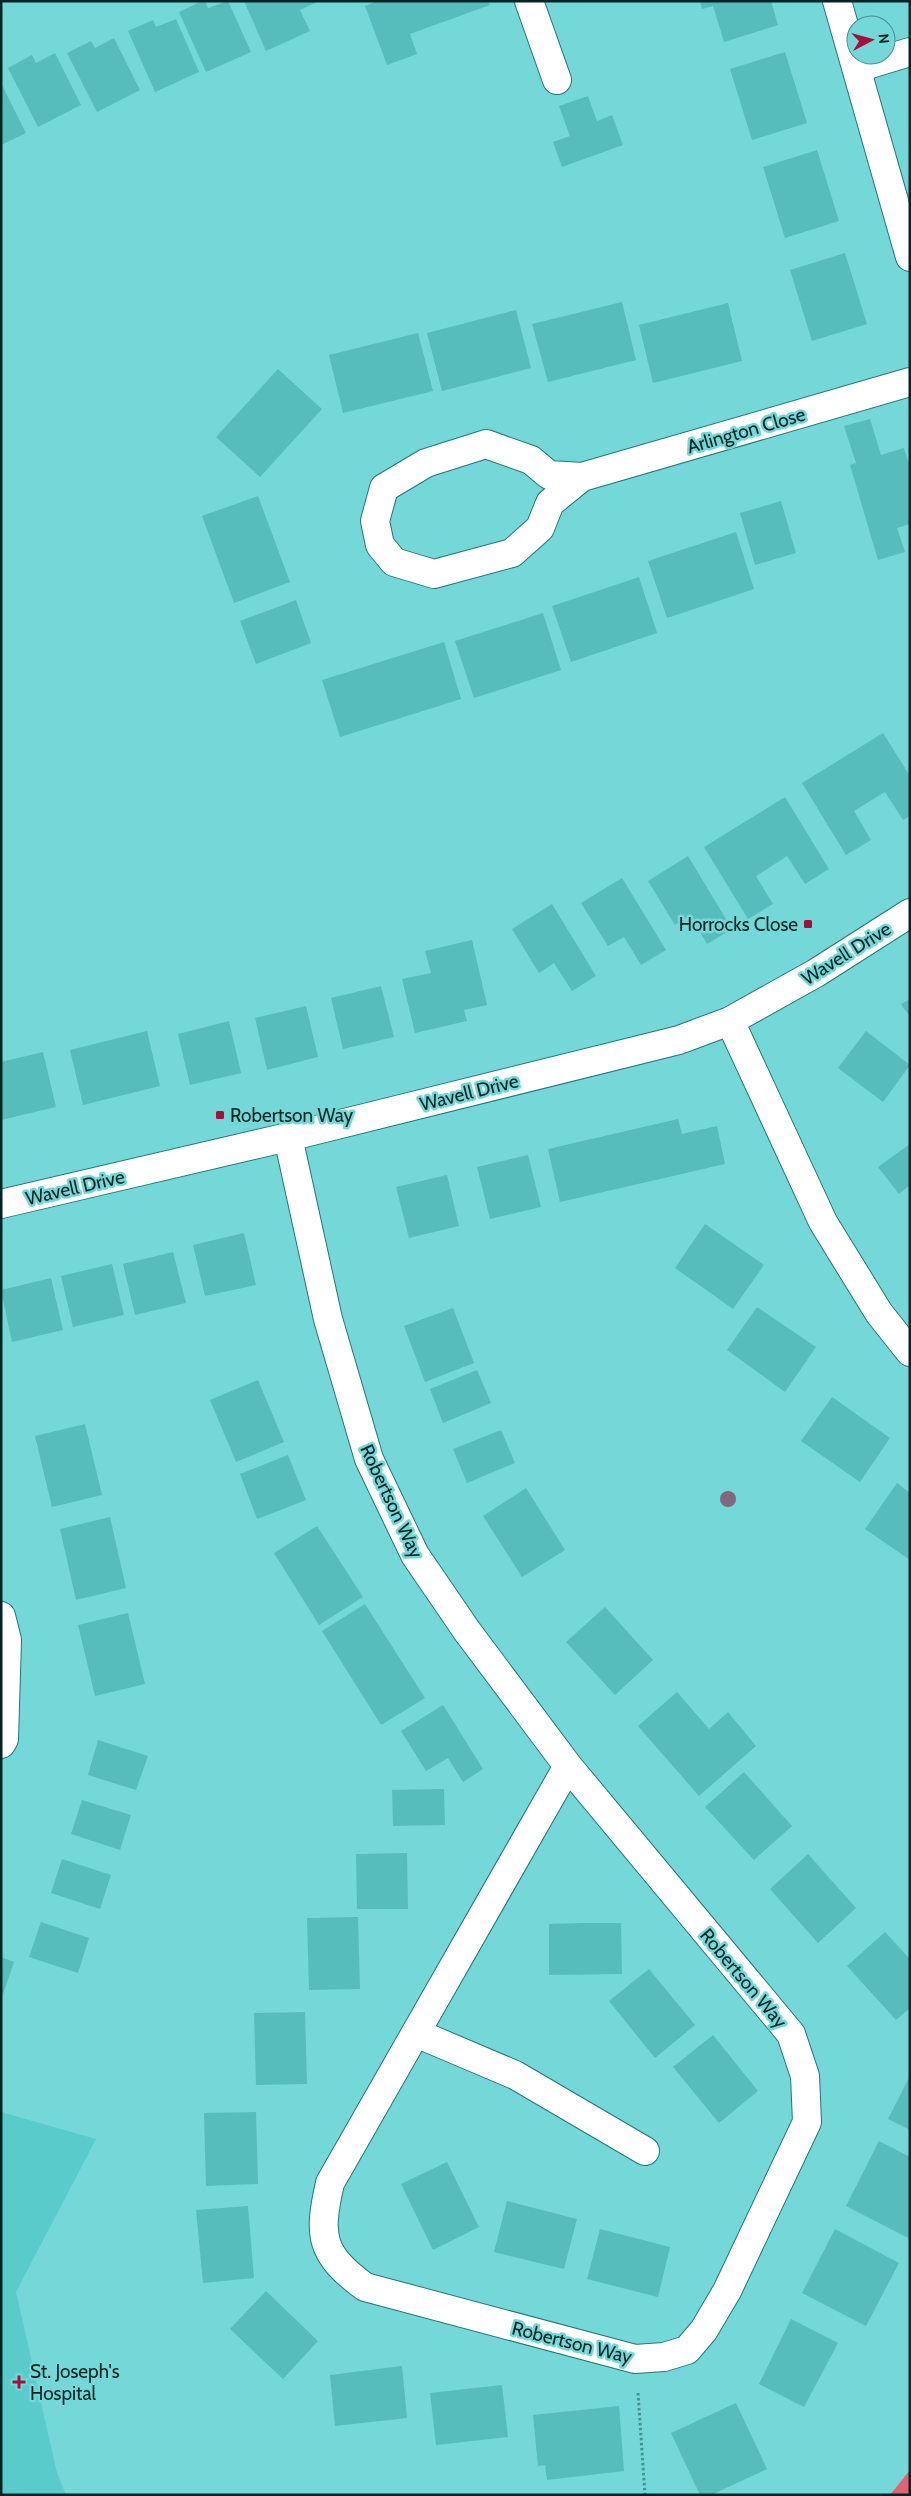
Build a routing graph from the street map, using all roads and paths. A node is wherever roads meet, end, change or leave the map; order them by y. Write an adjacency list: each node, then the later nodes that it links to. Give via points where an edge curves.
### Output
1 (529, 1): 5 (street)
2 (837, 1): 4 (street)
3 (910, 52): 4 (street)
4 (856, 68): 6 (street)
5 (557, 80)
6 (910, 257)
7 (910, 382): 8 (street, Arlington Close)
8 (582, 477): 8 (street, Arlington Close, via 549,475 531,460 486,444 426,463 384,488 375,521 380,545 394,562 434,574 512,553 540,528 550,503)
9 (910, 913): 10 (street, Wavell Drive, via 816,973)
10 (730, 1021): 11 (street, Wavell Drive, via 679,1040); 13 (street, via 823,1222 878,1313)
11 (288, 1137): 12 (street, Wavell Drive); 16 (street, Robertson Way, via 328,1319 369,1459 415,1554 466,1631)
12 (1, 1204)
13 (910, 1352)
14 (1, 1616): 15 (street, via 7,1640 4,1739)
15 (1, 1744)
16 (568, 1766): 17 (street, Robertson Way); 19 (street, Robertson Way, via 790,2034 805,2076 808,2122 723,2298 704,2330 687,2350 664,2357)
17 (416, 2032): 18 (street, via 515,2075); 19 (street, Robertson Way, via 330,2183 323,2214 326,2246 344,2271 365,2287)
18 (645, 2151)
19 (635, 2359): 20 (path)
20 (645, 2495)

